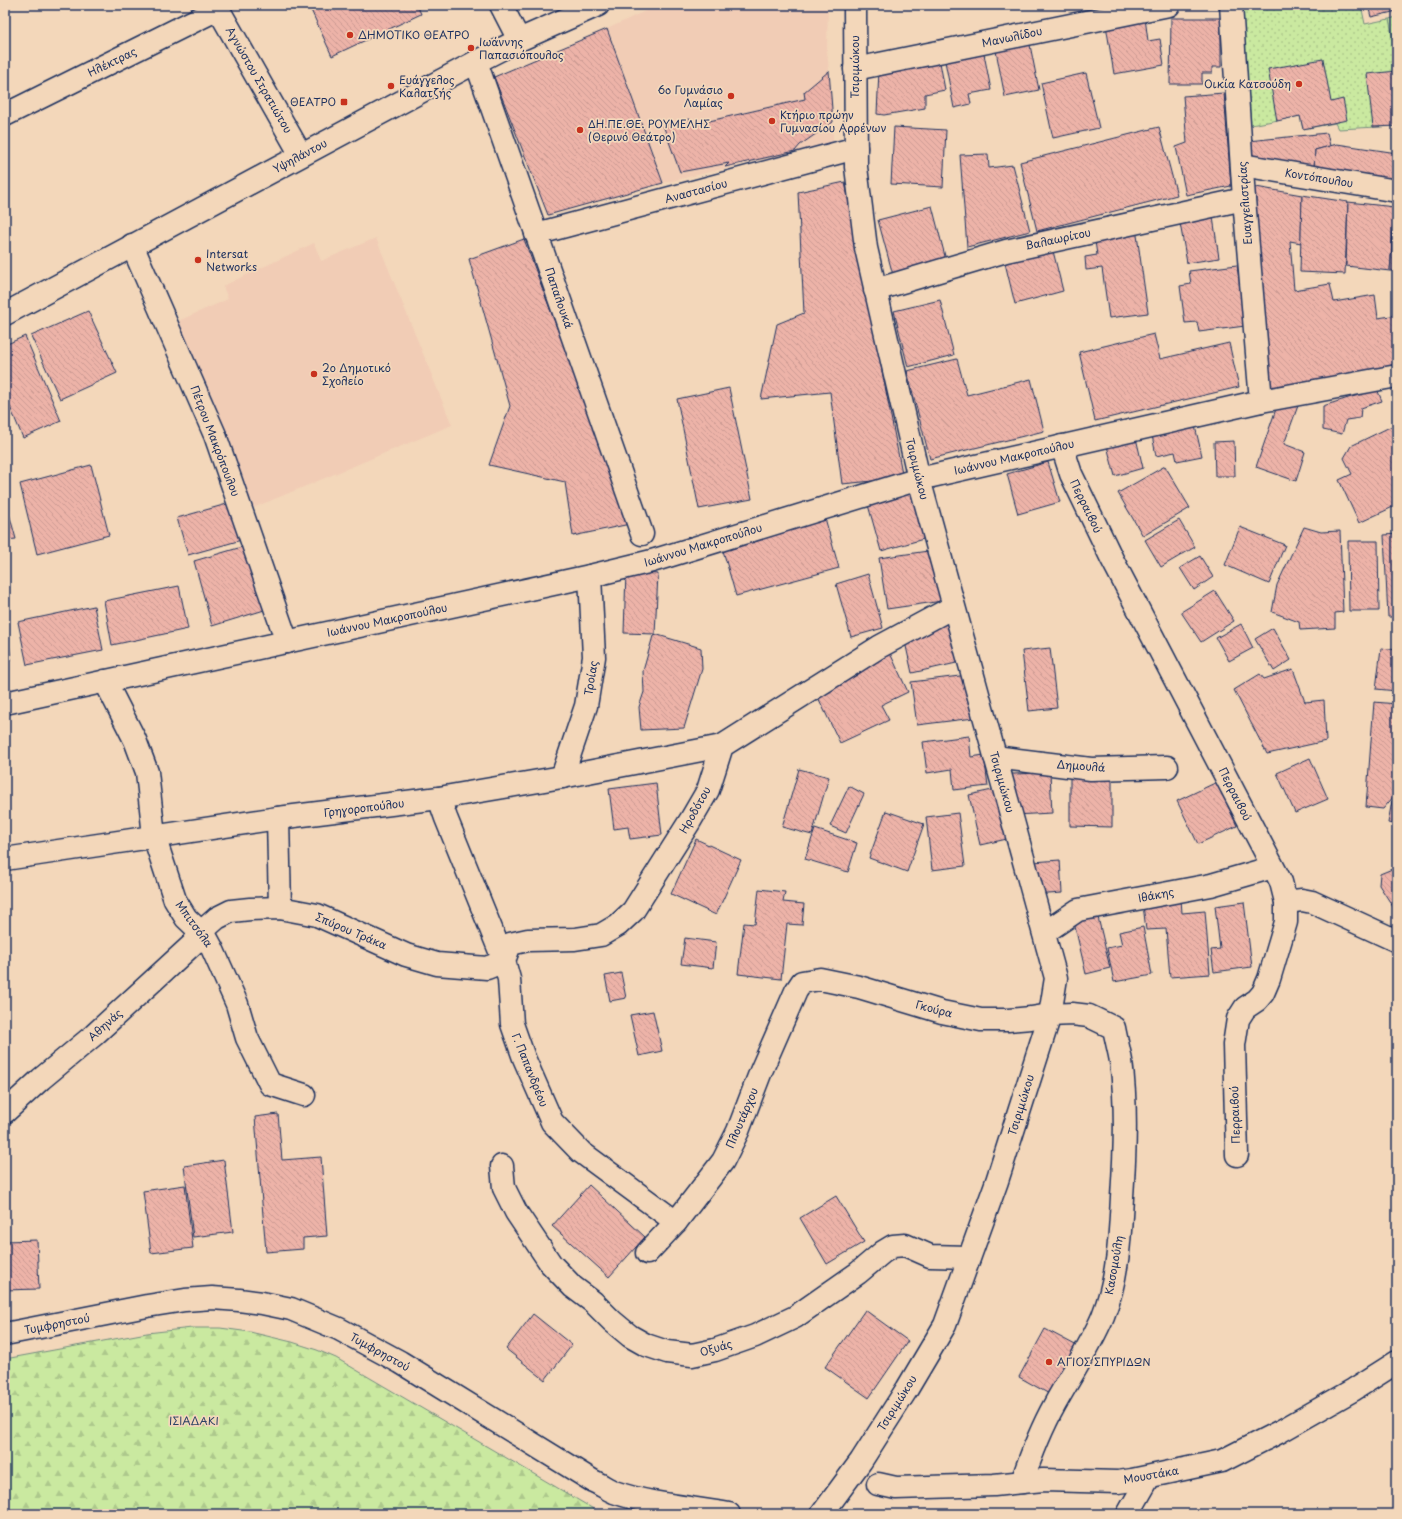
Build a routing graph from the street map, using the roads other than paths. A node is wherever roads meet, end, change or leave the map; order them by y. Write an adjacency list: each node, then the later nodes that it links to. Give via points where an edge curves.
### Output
1 (501, 5): 7 (street)
2 (598, 5): 7 (street, Υψηλάντου)
3 (855, 5): 9 (street, Τσιριμώκου)
4 (1169, 5): 9 (street, Μανωλίδου)
5 (1231, 5): 13 (street, Ευαγγελιστρίας)
6 (217, 7): 10 (street, Ηλέκτρας); 12 (street, Αγνώστου Στρατιώτου)
7 (519, 40): 8 (street, Υψηλάντου)
8 (476, 62): 12 (street, Υψηλάντου); 16 (street, Παπαλουκά)
9 (855, 69): 11 (street, Τσιριμώκου)
10 (5, 115)
11 (856, 148): 16 (street, Αναστασίου); 18 (street, Τσιριμώκου, via 865,241)
12 (302, 155): 17 (street, Υψηλάντου)
13 (1242, 165): 14 (street, Κοντόπουλου); 15 (street, Ευαγγελιστρίας)
14 (1397, 191)
15 (1244, 200): 18 (street, Βαλαωρίτου, via 1006,251); 21 (street, Ευαγγελιστρίας)
16 (536, 234): 24 (street, Παπαλουκά)
17 (132, 245): 19 (street, Υψηλάντου); 27 (street, Πέτρου Μακρόπουλου, via 214,435)
18 (875, 290): 23 (street, Τσιριμώκου)
19 (5, 314)
20 (1397, 376): 21 (street, Ιωάννου Μακροπούλου)
21 (1261, 401): 22 (street, Ιωάννου Μακροπούλου)
22 (1062, 446): 23 (street, Ιωάννου Μακροπούλου); 38 (street, Περραιβού, via 1071,474 1112,559)
23 (919, 479): 25 (street, Ιωάννου Μακροπούλου, via 652,561); 26 (street, Τσιριμώκου)
24 (642, 534)
25 (590, 576): 27 (street, Ιωάννου Μακροπούλου); 33 (street, Τροίας, via 594,657 586,706)
26 (953, 607): 30 (street, via 879,647); 31 (street, Τσιριμώκου)
27 (287, 642): 28 (street, Ιωάννου Μακροπούλου)
28 (105, 681): 29 (street, Ιωάννου Μακροπούλου); 36 (street, Μπιτσόλα, via 136,740 147,772)
29 (5, 704)
30 (722, 746): 33 (street, Γρηγοροπούλου); 44 (street, Ηροδότου, via 708,790 633,911 618,925 601,935 575,939 528,940 510,944)
31 (995, 757): 32 (street, Δημουλά, via 1091,768); 42 (street, Τσιριμώκου)
32 (1167, 767)
33 (562, 777): 34 (street, Γρηγοροπούλου)
34 (440, 798): 35 (street, Γρηγοροπούλου); 44 (street, Γ. Παπανδρέου)
35 (278, 818): 36 (street, Γρηγοροπούλου); 40 (street)
36 (154, 836): 37 (street, Γρηγοροπούλου); 41 (street, Μπιτσόλα, via 176,900 186,918)
37 (5, 859)
38 (1271, 865): 39 (street, Περραιβού, via 1281,882); 42 (street, Ιθάκης, via 1263,870 1210,885 1078,910)
39 (1286, 902): 43 (street, via 1312,902); 50 (street, Περραιβού, via 1286,922 1269,979 1258,1000 1245,1008 1238,1020 1234,1045)
40 (280, 908): 41 (street, Σπύρου Τράκα, via 231,911 217,918); 44 (street, Σπύρου Τράκα, via 317,915 406,955 437,964 487,968)
41 (200, 933): 48 (street, Μπιτσόλα, via 212,948 237,1004 247,1038 270,1084); 49 (street, Αθηνάς, via 193,944 94,1035)
42 (1044, 933): 46 (street, Τσιριμώκου, via 1056,978)
43 (1397, 940)
44 (504, 961): 52 (street, Γ. Παπανδρέου, via 509,979 512,1024 552,1122 581,1152)
45 (820, 979): 46 (street, Γκούρα, via 981,1020 1023,1019); 52 (street, Πλουτάρχου, via 802,982 796,991 723,1161)
46 (1050, 1015): 47 (street, Γκούρα, via 1089,1016); 54 (street, Τσιριμώκου, via 998,1181)
47 (1114, 1028): 58 (street, Κασομούλη, via 1121,1061 1124,1106 1120,1248 1102,1317 1038,1437)
48 (304, 1095)
49 (5, 1112)
50 (1237, 1155)
51 (502, 1166): 54 (street, Οξυάς, via 504,1188 516,1212 551,1264 573,1287 630,1336 667,1352 692,1355 755,1336 795,1317 893,1246 905,1245 930,1256)
52 (676, 1222): 53 (street, Πλουτάρχου)
53 (647, 1253)
54 (969, 1257): 61 (street, Τσιριμώκου, via 944,1325 907,1389)
55 (5, 1334): 60 (street, Τυμφρηστού, via 185,1300 239,1300 291,1309 339,1330 394,1359 612,1491 662,1503)
56 (1397, 1362): 57 (street, Μουστάκα, via 1282,1432 1222,1461)
57 (1150, 1477): 58 (street, Μουστάκα, via 1118,1482); 62 (street)
58 (1022, 1482): 59 (street, Μουστάκα, via 896,1488)
59 (878, 1484)
60 (729, 1514)
61 (822, 1514)
62 (1128, 1514)

